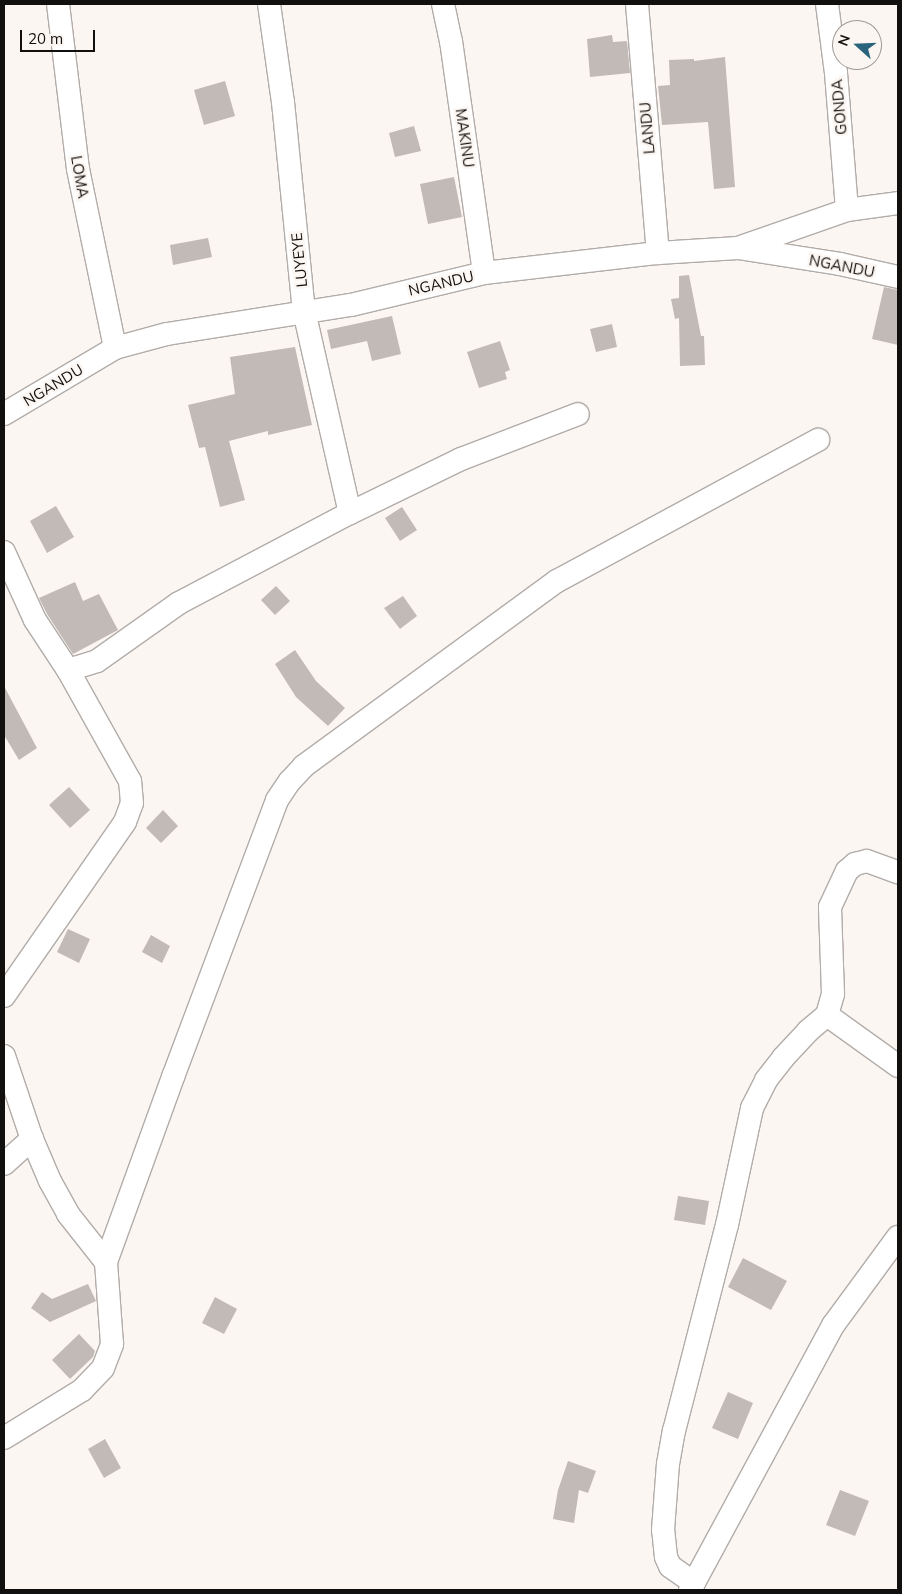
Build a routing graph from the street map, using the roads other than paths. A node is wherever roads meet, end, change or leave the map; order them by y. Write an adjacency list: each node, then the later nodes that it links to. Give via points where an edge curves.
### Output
1 (58, 4): 13 (street, LOMA, via 78,169)
2 (270, 4): 12 (street, LUYEYE)
3 (443, 4): 10 (street, MAKINU)
4 (637, 4): 9 (street, LANDU)
5 (827, 4): 7 (street, GONDA)
6 (898, 203): 7 (street)
7 (847, 210): 8 (street)
8 (738, 248): 9 (street, NGANDU); 11 (street, NGANDU)
9 (658, 253): 10 (street, NGANDU)
10 (484, 273): 12 (street, NGANDU, via 351,305)
11 (898, 277)
12 (304, 311): 13 (street, NGANDU, via 167,334); 17 (street, LUYEYE)
13 (115, 348): 14 (street, NGANDU)
14 (4, 414)
15 (578, 414): 17 (street, via 461,459)
16 (818, 440): 28 (street, via 557,581 304,766 290,780 277,800)
17 (350, 513): 19 (street, via 179,603 97,661)
18 (4, 552): 19 (street, via 35,620)
19 (68, 670): 21 (street, via 130,781 132,803 125,822)
20 (898, 872): 22 (street, via 867,861 855,864 837,889 830,907 833,994)
21 (4, 996)
22 (827, 1015): 24 (street); 30 (street, via 783,1058 766,1080 752,1108 722,1245 674,1431 663,1530 666,1557 670,1566)
23 (4, 1056): 25 (street)
24 (898, 1066)
25 (32, 1139): 26 (street); 28 (street, via 68,1214)
26 (4, 1164)
27 (898, 1237): 30 (street, via 834,1324)
28 (106, 1262): 29 (street, via 112,1344 103,1368 82,1390)
29 (4, 1438)
30 (692, 1587)

